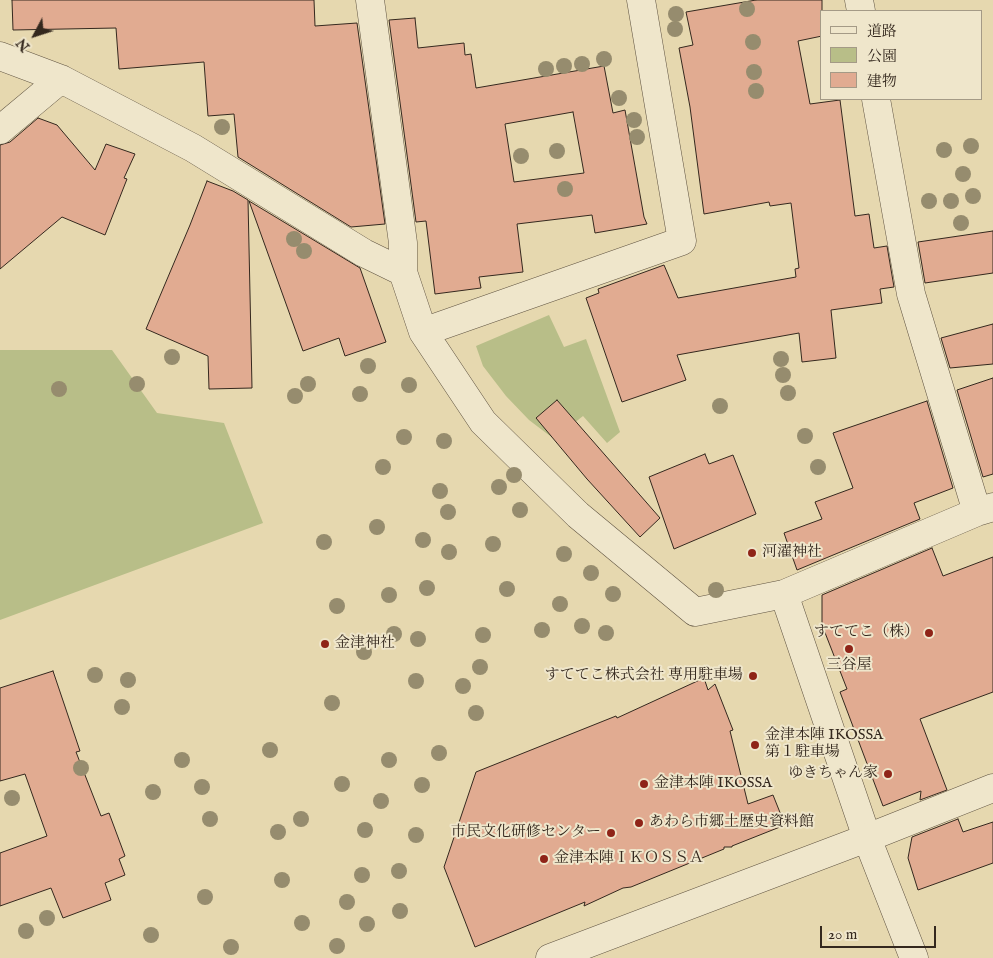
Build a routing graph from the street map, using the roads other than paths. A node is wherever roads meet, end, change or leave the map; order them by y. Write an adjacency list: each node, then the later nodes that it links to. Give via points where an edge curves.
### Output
1 (370, 0): 7 (street, via 403,243)
2 (641, 0): 8 (street, via 682,241)
3 (0, 56): 4 (street)
4 (61, 79): 6 (street); 7 (street, via 193,148 364,253)
5 (876, 100): 9 (street, via 911,294)
6 (0, 130)
7 (403, 272): 8 (street)
8 (423, 332): 10 (street, via 484,422 578,515 695,612)
9 (985, 509): 10 (street)
10 (784, 594): 12 (street)
11 (993, 788): 12 (street)
12 (867, 838): 13 (street); 14 (street)
13 (550, 958)
14 (914, 958)

